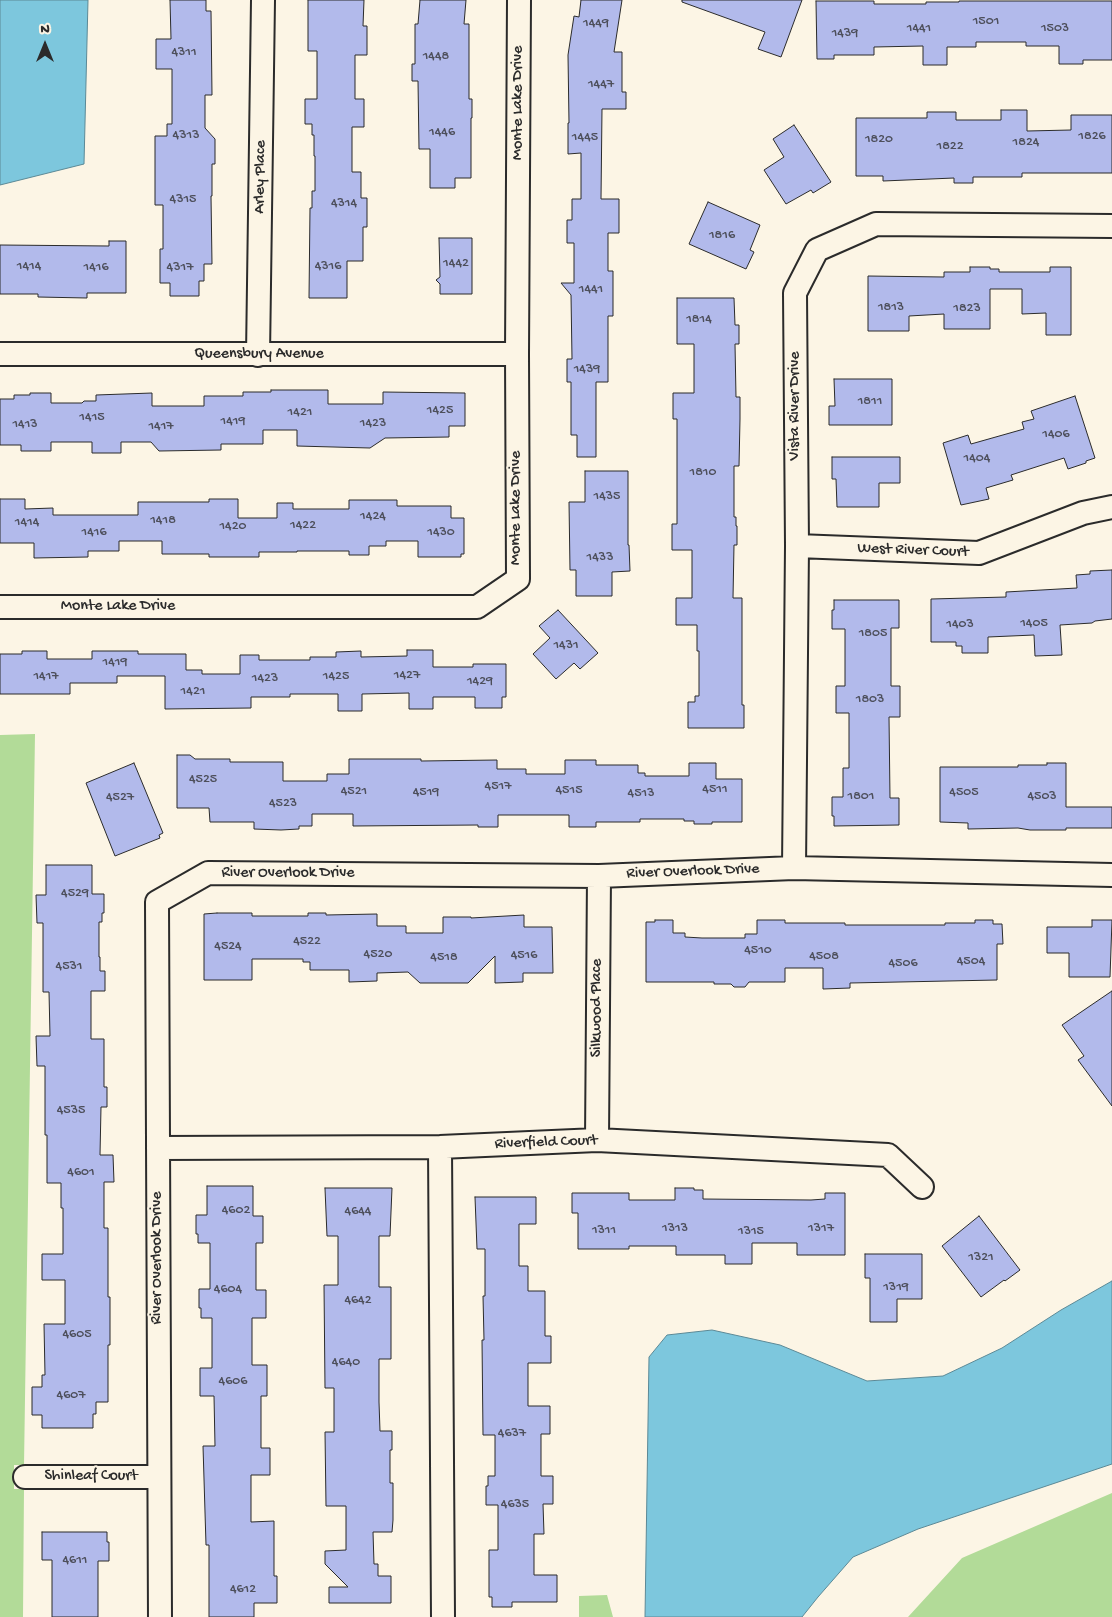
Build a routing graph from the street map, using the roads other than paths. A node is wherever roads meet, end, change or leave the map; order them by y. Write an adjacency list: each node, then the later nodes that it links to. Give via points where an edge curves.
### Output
1 (263, 0): 6 (street, Arley Place)
2 (519, 0): 5 (street, Monte Lake Drive)
3 (1112, 226): 8 (street, Vista River Drive, via 876,224 817,250 795,293)
4 (0, 354): 6 (street, Queensbury Avenue)
5 (517, 354): 6 (street, Queensbury Avenue); 9 (street, Monte Lake Drive, via 518,578 476,607)
6 (258, 355)
7 (1112, 507): 8 (street, West River Court, via 1083,513 979,553)
8 (797, 546): 10 (street, Vista River Drive)
9 (0, 606)
10 (794, 868): 11 (street, River Overlook Drive); 12 (street, River Overlook Drive)
11 (1112, 875)
12 (599, 876): 13 (street, Silkwood Place); 15 (street, River Overlook Drive, via 208,873 157,902)
13 (597, 1140): 14 (street, Riverfield Court); 16 (street, Riverfield Court, via 888,1155)
14 (440, 1147): 15 (street, Riverfield Court); 20 (street)
15 (158, 1148): 18 (street, River Overlook Drive)
16 (922, 1187)
17 (25, 1477): 18 (street, Shinleaf Court)
18 (158, 1477): 19 (street, River Overlook Drive)
19 (160, 1617)
20 (443, 1617)

